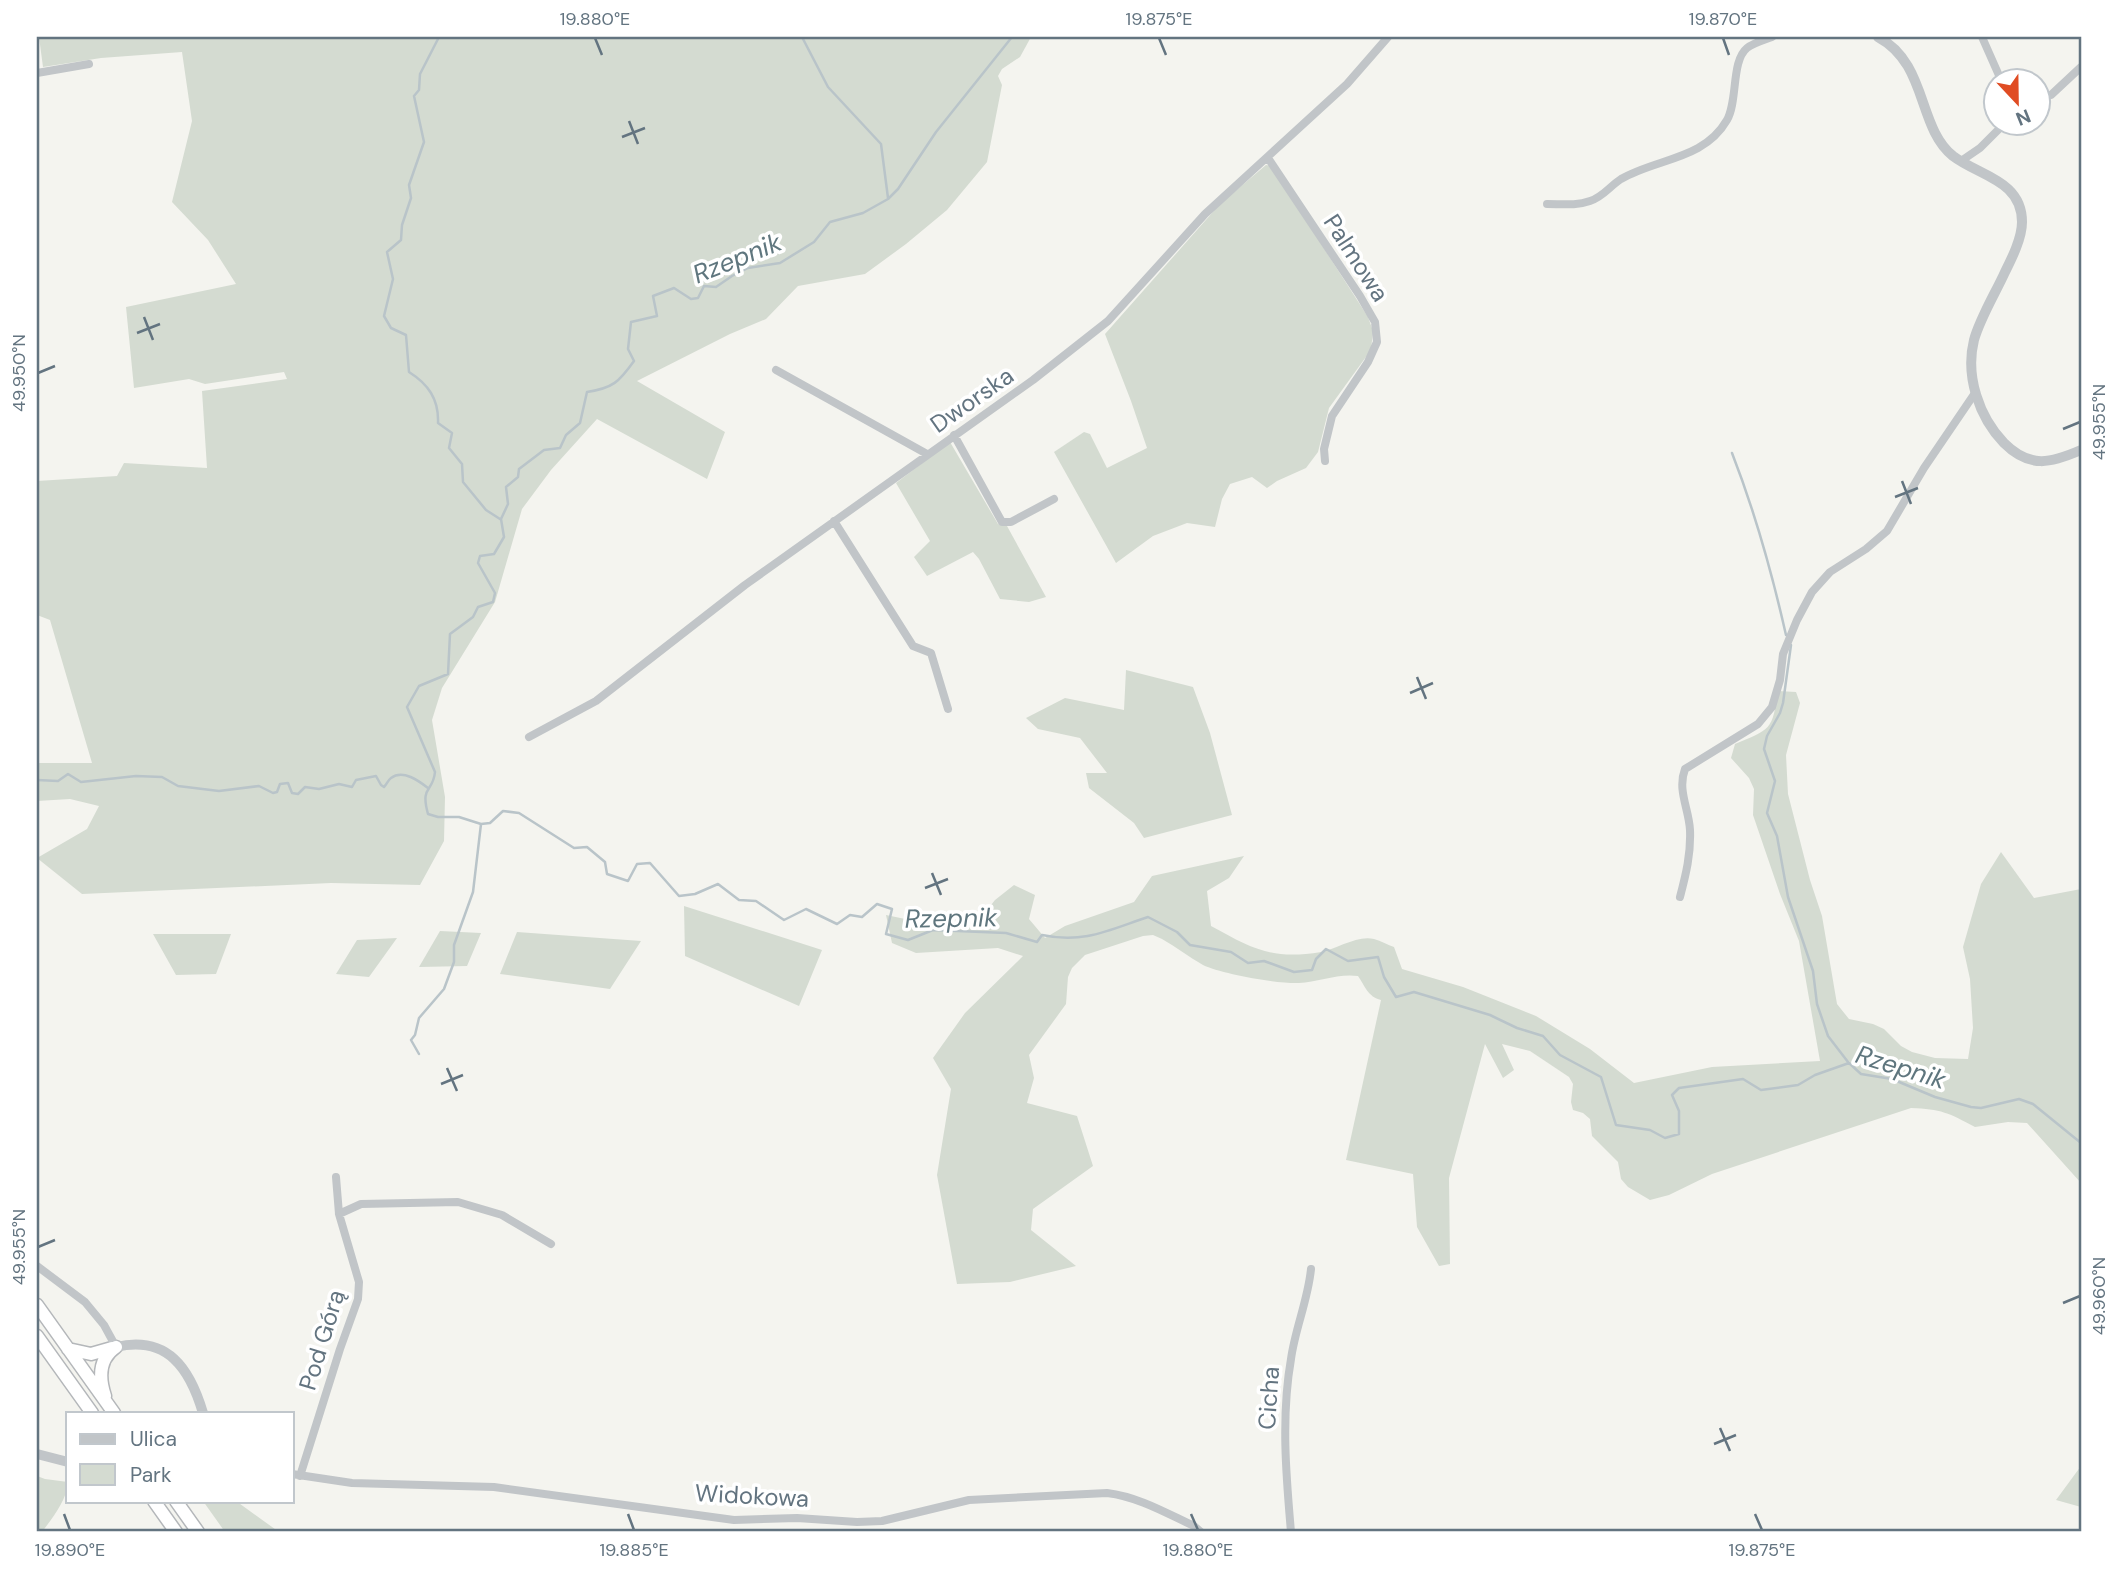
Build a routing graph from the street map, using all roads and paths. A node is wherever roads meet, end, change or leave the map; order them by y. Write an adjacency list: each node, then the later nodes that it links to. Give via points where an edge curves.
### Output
1 (1388, 37): 11 (street, Dworska, via 1347,85)
2 (1772, 37): 13 (street, via 1747,48 1740,57 1728,119 1697,150 1620,180 1592,201)
3 (1878, 37): 12 (street, via 1904,60 1938,137)
4 (1982, 37): 6 (street)
5 (89, 64): 8 (street)
6 (1995, 66)
7 (2081, 67): 9 (street)
8 (37, 73)
9 (2052, 93)
10 (1992, 136): 12 (street)
11 (1268, 158): 16 (street, Dworska, via 1205,215 1108,321); 19 (street, Palmowa, via 1375,322 1377,342 1332,416)
12 (1961, 161): 15 (street, via 2008,187 2019,204 2022,223 2013,255 1974,339 1971,369)
13 (1547, 204)
14 (776, 370): 18 (street)
15 (1975, 393): 17 (street, via 2001,440 2030,461 2046,462); 24 (street, via 1923,468 1887,531 1830,572 1812,592 1783,654 1772,707 1758,724 1685,769 1681,779 1690,826 1690,858)
16 (954, 435): 18 (street, Dworska); 20 (street, via 1003,522)
17 (2081, 450)
18 (927, 454): 21 (street, Dworska)
19 (1325, 461)
20 (1054, 499)
21 (834, 521): 22 (street, via 912,646 931,653); 23 (street, Dworska, via 596,701)
22 (948, 709)
23 (529, 737)
24 (1680, 897)
25 (336, 1177): 26 (street, Pod Górą)
26 (339, 1214): 27 (street, via 361,1204 458,1202 502,1215); 41 (street, Pod Górą, via 359,1282 358,1299)
27 (551, 1244)
28 (37, 1266): 32 (street, via 85,1302)
29 (1311, 1269): 47 (street, Cicha, via 1288,1393 1284,1460)
30 (37, 1305): 34 (highway)
31 (37, 1336): 35 (highway)
32 (116, 1347): 34 (highway, via 91,1354); 36 (highway, via 106,1355 101,1371); 38 (street, via 143,1345 179,1362)
33 (37, 1349): 35 (highway)
34 (68, 1349): 36 (highway)
35 (53, 1359): 37 (highway)
36 (111, 1410)
37 (91, 1412)
38 (203, 1412)
39 (37, 1454): 40 (street)
40 (66, 1461)
41 (296, 1475): 46 (street, Widokowa, via 352,1483 494,1487 734,1520 882,1521 969,1500 1107,1493 1143,1502)
42 (155, 1502): 44 (highway)
43 (177, 1502): 45 (highway)
44 (176, 1532)
45 (198, 1532)
46 (1201, 1532)
47 (1291, 1532)

